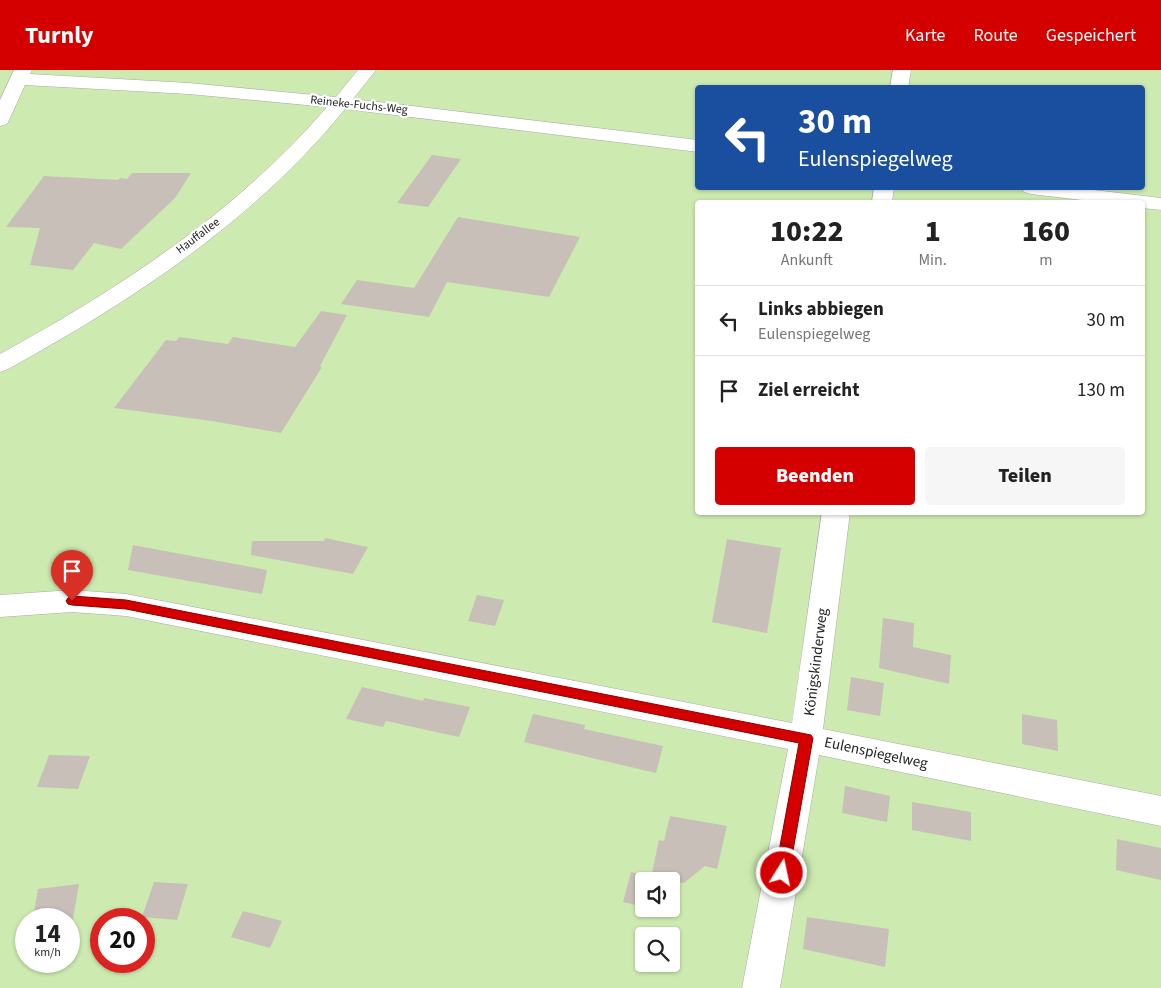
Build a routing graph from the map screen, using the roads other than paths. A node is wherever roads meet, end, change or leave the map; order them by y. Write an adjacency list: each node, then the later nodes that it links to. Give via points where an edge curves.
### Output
1 (367, 70): 5 (lane, Hauffallee)
2 (902, 70): 4 (lane)
3 (21, 74): 5 (lane, Reineke-Fuchs-Weg); 6 (lane)
4 (900, 85)
5 (341, 103): 7 (lane, Reineke-Fuchs-Weg); 12 (lane, Hauffallee, via 280,168 224,216 150,272 55,335)
6 (0, 120)
7 (695, 146)
8 (1047, 190): 9 (lane)
9 (1128, 200)
10 (1145, 202): 11 (lane)
11 (1161, 204)
12 (0, 364)
13 (836, 515): 15 (lane, Königskinderweg)
14 (0, 606): 15 (lane, Eulenspiegelweg, via 72,601 126,605)
15 (806, 738): 16 (lane, Eulenspiegelweg); 17 (lane, Königskinderweg)
16 (1161, 811)
17 (761, 988)

